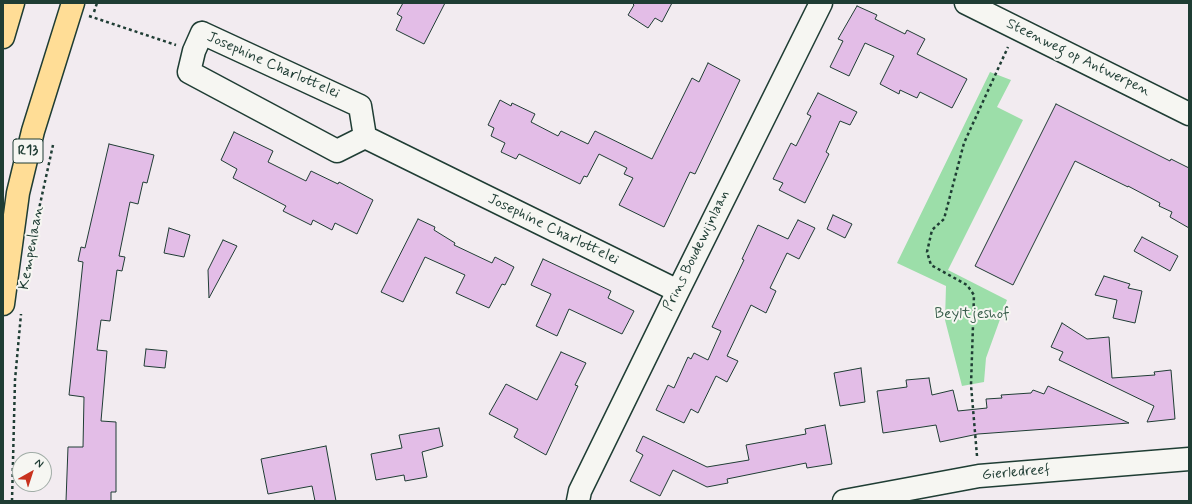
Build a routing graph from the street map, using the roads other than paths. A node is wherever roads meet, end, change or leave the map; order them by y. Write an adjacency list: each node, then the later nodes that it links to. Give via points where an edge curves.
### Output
1 (13, 3): 5 (main road)
2 (73, 3): 9 (main road, Kempenlaan / R13, via 33,131 18,192)
3 (821, 3): 8 (street, Prins Boudewijnlaan)
4 (966, 3): 6 (street, Steenweg op Antwerpen)
5 (3, 37)
6 (1189, 114)
7 (365, 137): 7 (street, Josephine Charlottelei, via 360,106 202,33 189,72 337,151); 8 (street, Josephine Charlottelei)
8 (678, 291): 11 (street, Prins Boudewijnlaan, via 580,491)
9 (13, 305)
10 (1189, 459): 12 (street, Gierledreef, via 979,476)
11 (578, 501)
12 (844, 501)

